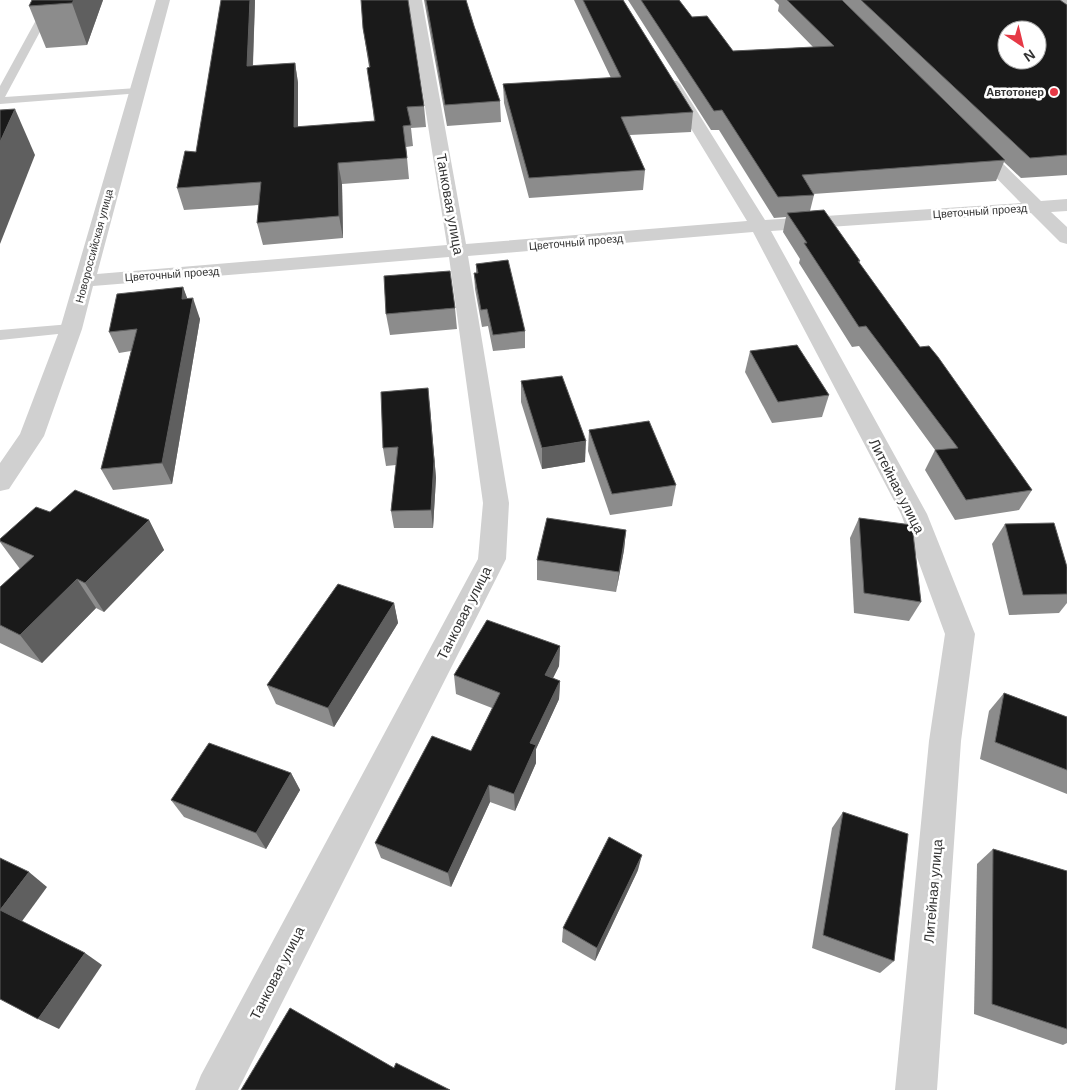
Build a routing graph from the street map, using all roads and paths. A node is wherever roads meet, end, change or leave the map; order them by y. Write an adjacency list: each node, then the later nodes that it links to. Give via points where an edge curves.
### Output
1 (52, 0): 6 (lane)
2 (163, 0): 5 (street, Новороссийская улица)
3 (415, 0): 13 (street, Танковая улица)
4 (661, 65): 11 (street, Литейная улица, via 747,204)
5 (138, 90): 7 (lane); 14 (street, Новороссийская улица)
6 (0, 96)
7 (0, 101)
8 (966, 137): 10 (street)
9 (1067, 205): 10 (street, Цветочный проезд)
10 (1035, 207): 11 (street, Цветочный проезд); 12 (street)
11 (757, 226): 13 (street, Цветочный проезд); 19 (street, Литейная улица, via 914,514 960,634 945,741)
12 (1067, 238)
13 (458, 252): 14 (street, Цветочный проезд); 18 (street, Танковая улица, via 496,503 492,559)
14 (85, 281): 15 (street, Новороссийская улица)
15 (72, 329): 16 (lane); 17 (street, Новороссийская улица, via 32,436)
16 (0, 335)
17 (0, 482)
18 (216, 1090)
19 (916, 1090)

